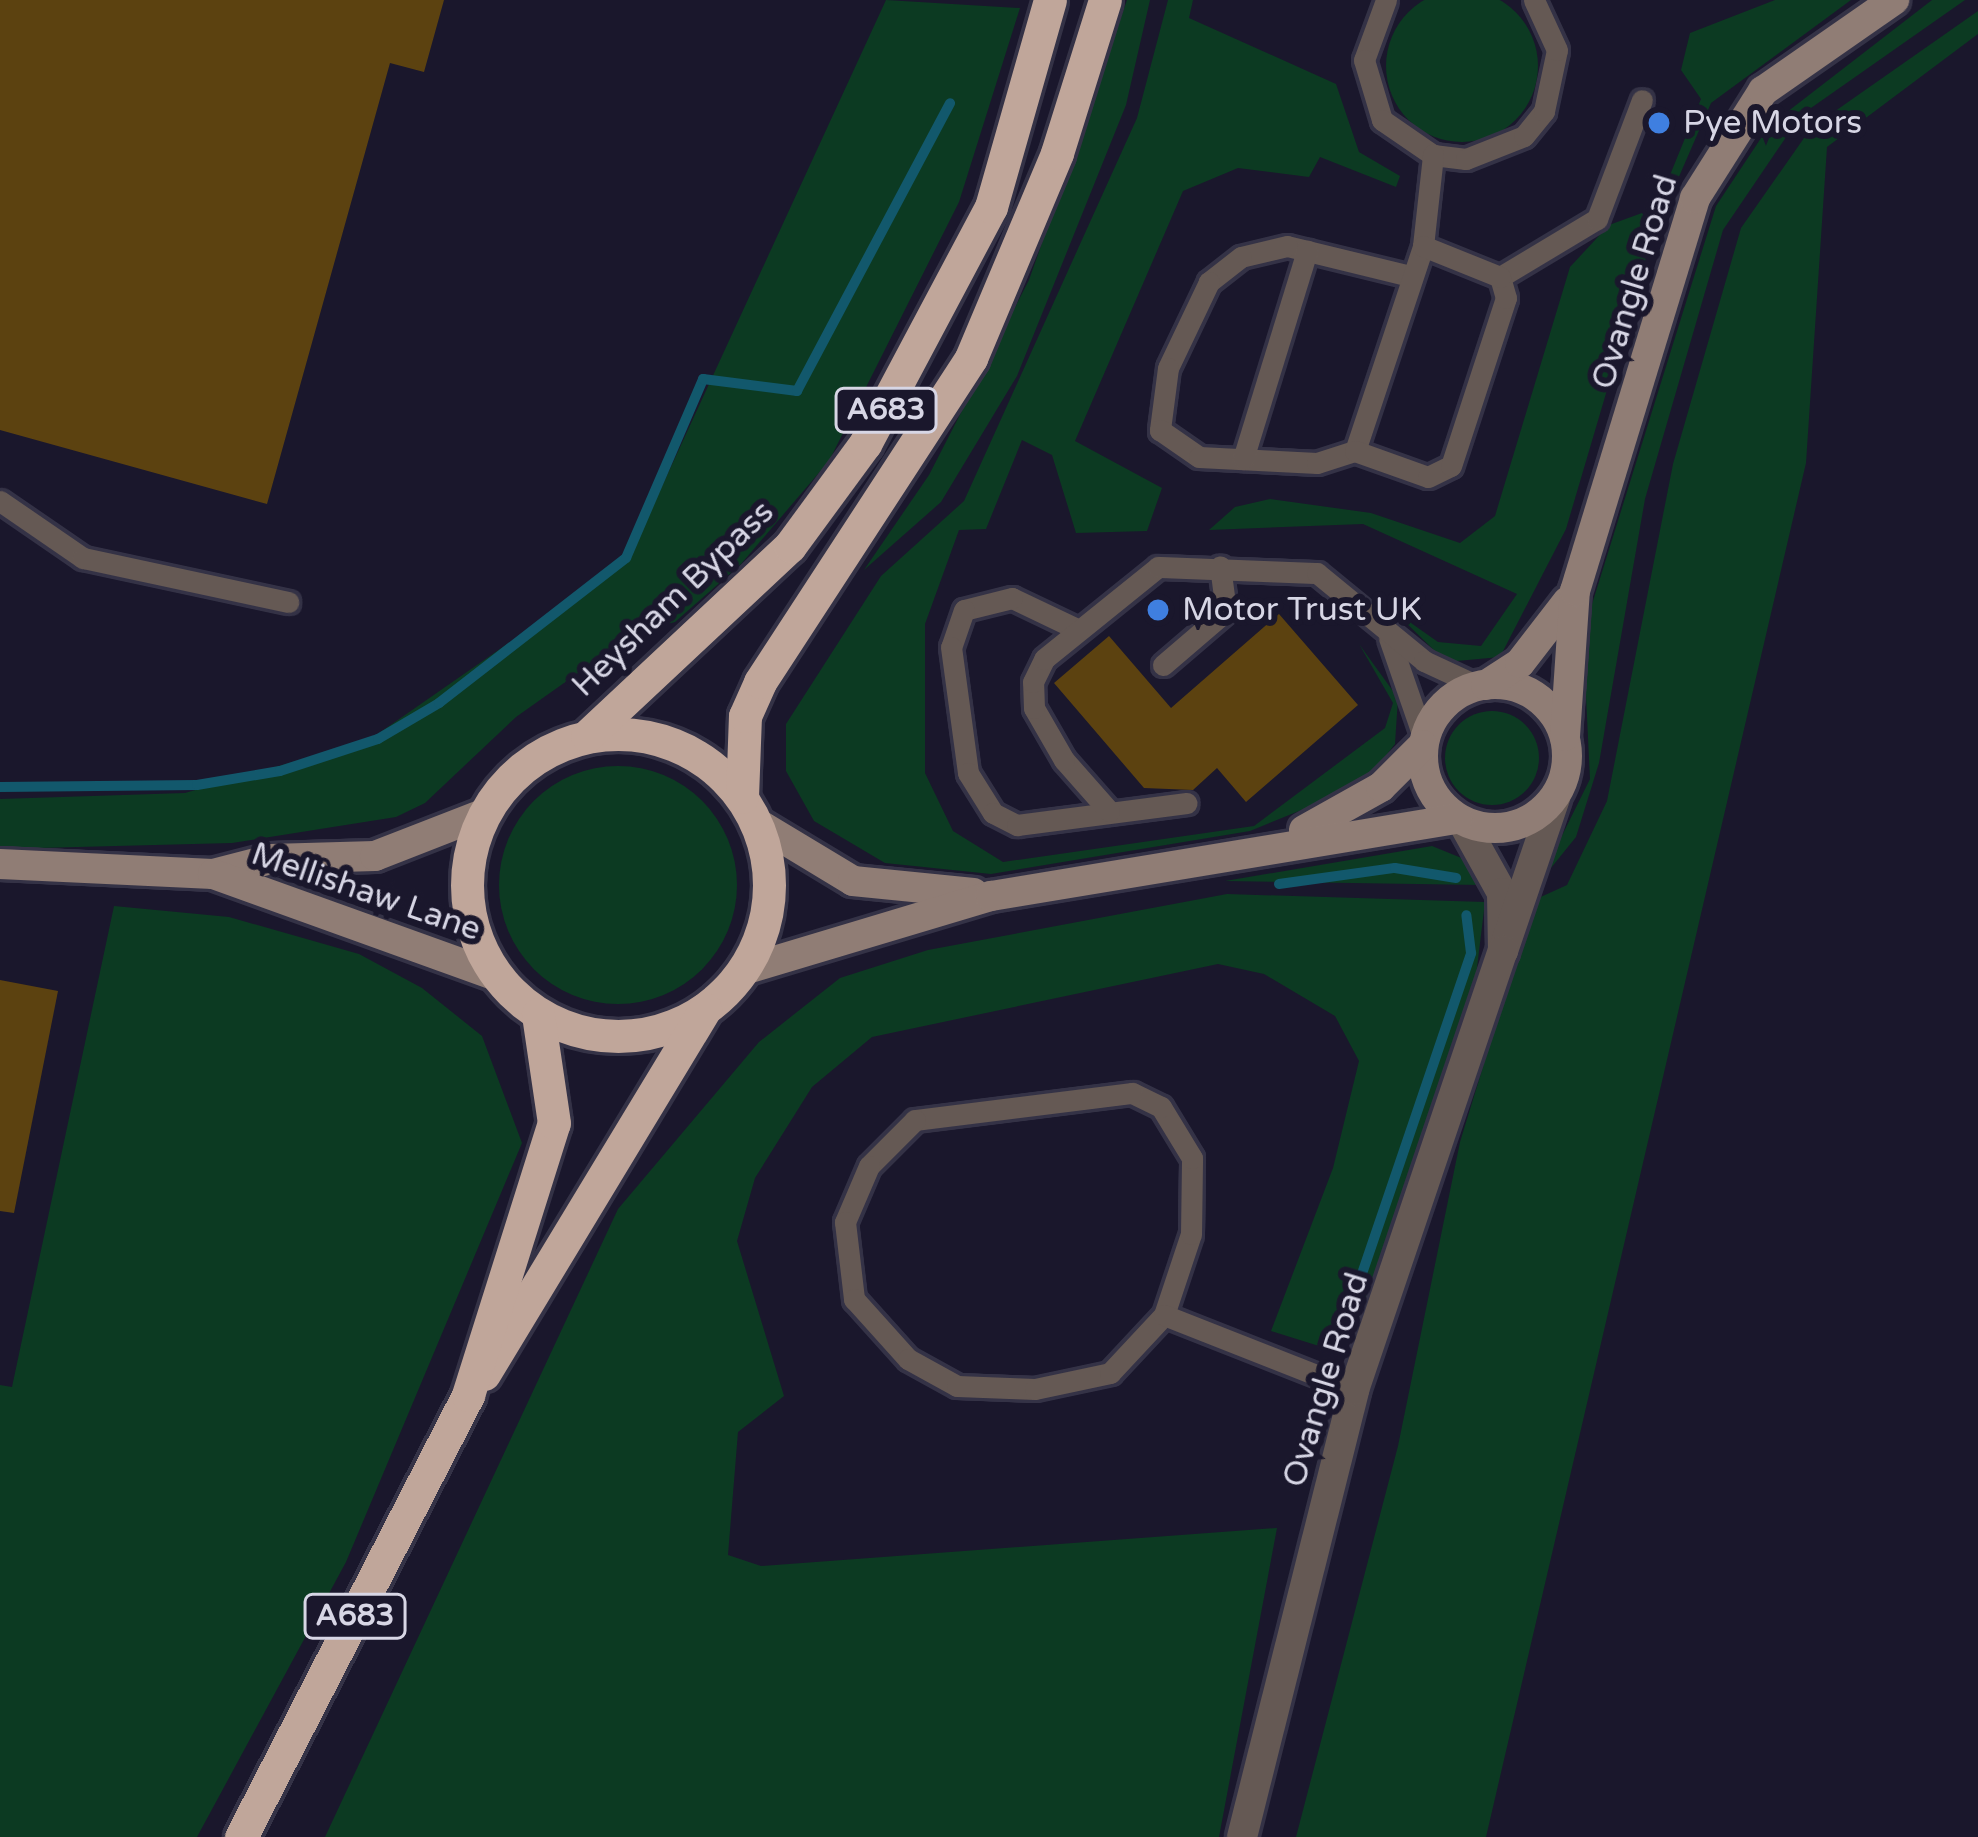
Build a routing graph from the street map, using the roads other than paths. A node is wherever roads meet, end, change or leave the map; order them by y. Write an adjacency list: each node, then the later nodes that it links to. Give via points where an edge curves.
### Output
1 (1050, 0): 22 (highway, Heysham Bypass / A683, via 991,207 865,445 761,576)
2 (1105, 0): 27 (highway, A683, via 1057,153 971,358 760,682 746,716)
3 (1386, 0): 7 (lane, via 1370,28 1368,91 1382,120)
4 (1534, 0): 7 (lane, via 1556,50 1544,111 1497,152)
5 (1894, 0): 16 (main road, Ovangle Road, via 1763,91 1711,161)
6 (1642, 100): 11 (lane, via 1597,220)
7 (1433, 155): 8 (lane)
8 (1423, 246): 10 (lane); 11 (lane)
9 (1306, 251): 10 (lane); 13 (lane); 13 (lane, via 1240,257 1209,282 1168,368 1160,430 1199,457)
10 (1406, 274): 12 (lane)
11 (1500, 277): 12 (lane, via 1506,298 1451,466 1428,477)
12 (1354, 452): 13 (lane, via 1317,463)
13 (1243, 459)
14 (0, 501): 17 (lane, via 83,558)
15 (1220, 566): 18 (lane, via 1158,567); 19 (lane, via 1317,573); 20 (lane, via 1226,611)
16 (1575, 591): 21 (main road, Ovangle Road, via 1534,648); 23 (main road, Ovangle Road)
17 (288, 602)
18 (1079, 630): 28 (lane, via 1044,658 1034,708); 28 (lane, via 1012,598 964,610 951,647 955,713 968,773 993,813 1017,825)
19 (1388, 635): 21 (lane); 24 (lane)
20 (1162, 665)
21 (1482, 685): 23 (main road, via 1526,690); 24 (main road, via 1444,705)
22 (587, 736): 27 (highway, via 674,743); 29 (highway, A683, via 509,778)
23 (1565, 736): 25 (main road)
24 (1424, 742): 30 (main road, via 1429,788); 31 (main road, via 1355,804)
25 (1555, 798): 30 (main road, via 1503,829); 35 (street, Ovangle Road)
26 (1187, 803): 28 (lane)
27 (750, 810): 34 (main road, via 853,880); 36 (highway, A683, via 770,898)
28 (1109, 811)
29 (483, 814): 33 (main road, Mellishaw Lane, via 375,856 271,859); 37 (highway, A683, via 466,897)
30 (1460, 820): 31 (main road); 35 (street, Ovangle Road, via 1502,893)
31 (1253, 850): 34 (main road)
32 (0, 864): 33 (main road, Mellishaw Lane)
33 (214, 874): 37 (main road, Mellishaw Lane, via 252,896)
34 (991, 896): 36 (main road)
35 (1503, 951): 41 (street, Ovangle Road)
36 (744, 970): 38 (highway, A683)
37 (496, 976): 39 (highway, A683)
38 (705, 1009): 39 (highway, A683, via 622,1036); 42 (highway, A683)
39 (538, 1014): 42 (highway, A683, via 554,1123)
40 (1164, 1315): 40 (lane, via 1110,1373 1035,1389 957,1386 908,1359 854,1299 845,1222 869,1166 915,1120 1132,1093 1161,1107 1192,1158 1191,1234); 41 (lane)
41 (1354, 1390): 44 (street, Ovangle Road)
42 (468, 1395): 43 (highway, A683)
43 (241, 1837)
44 (1242, 1837)

